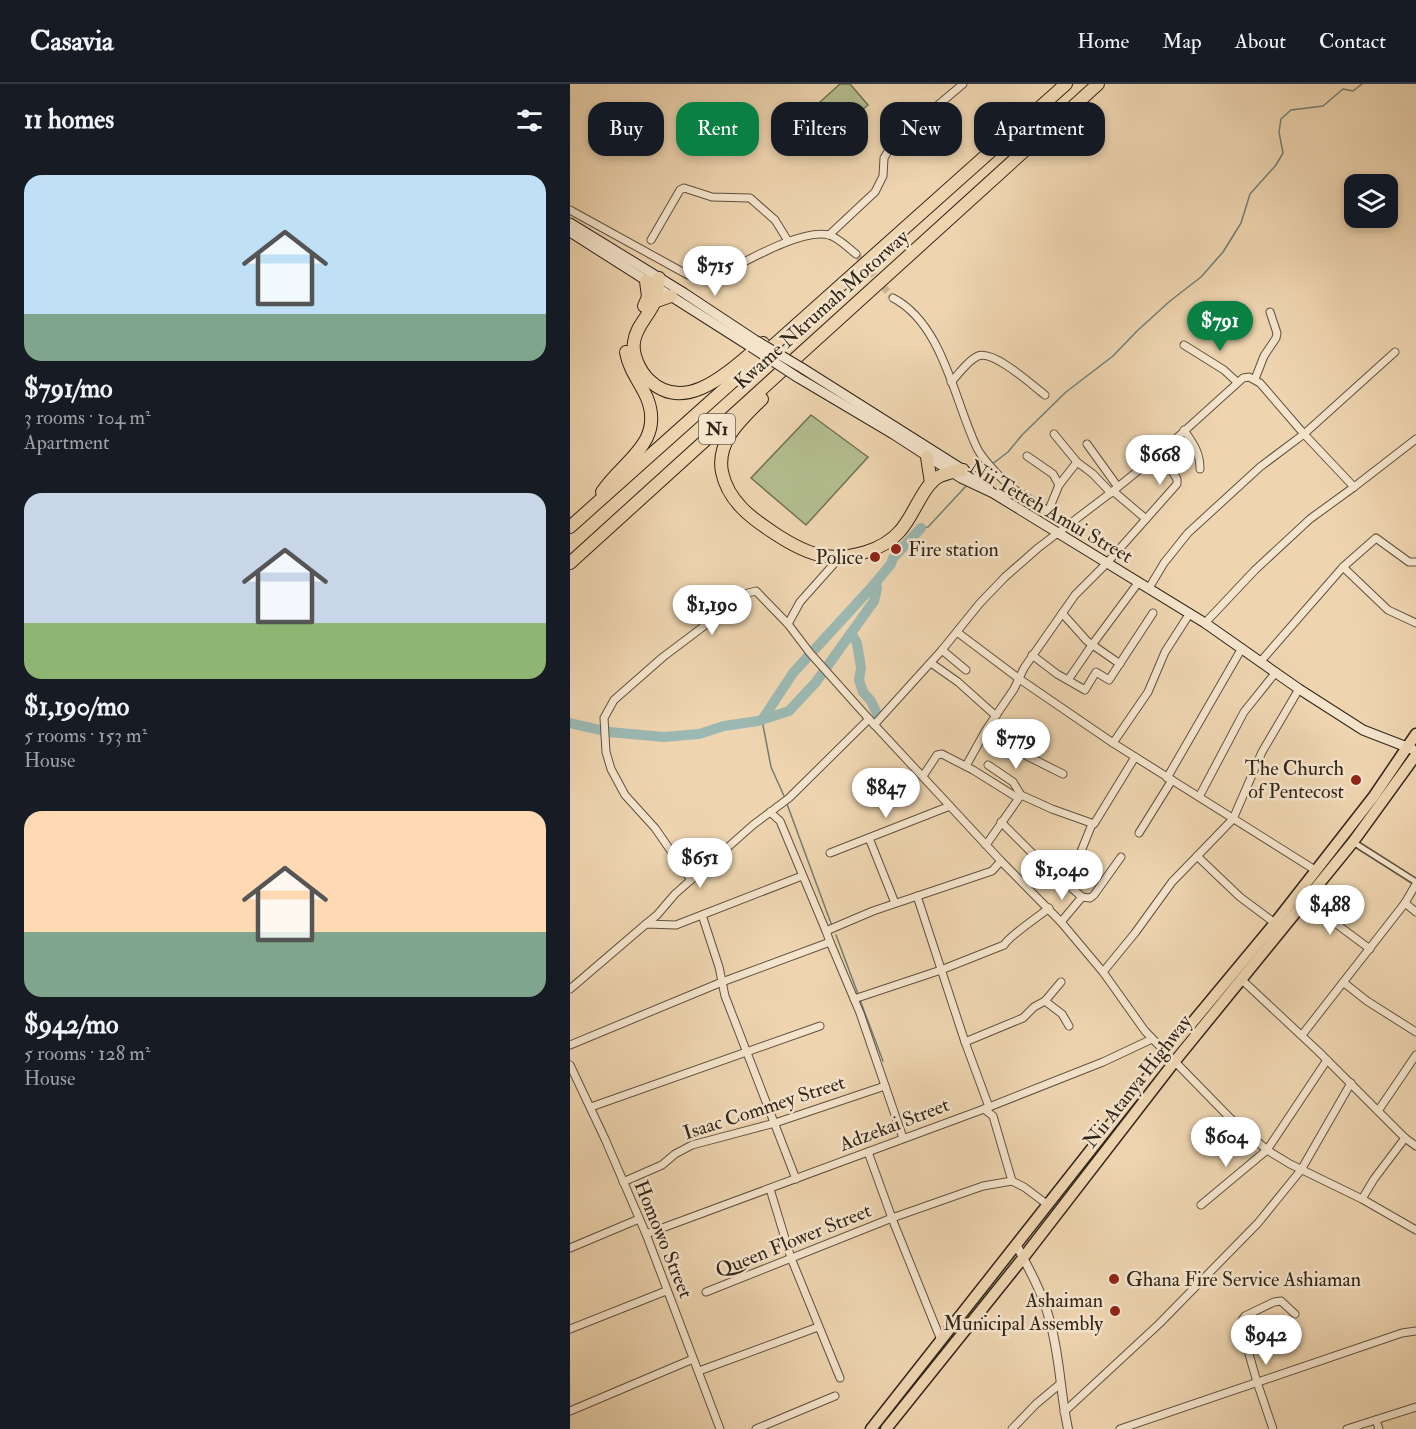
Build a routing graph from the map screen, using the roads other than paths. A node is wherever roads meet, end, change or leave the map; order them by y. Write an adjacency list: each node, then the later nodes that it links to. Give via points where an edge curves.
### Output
1 (963, 84): 7 (street, via 893,143 884,158 883,176 875,192)
2 (1066, 84): 11 (highway, Kwame Nkrumah Motorway / N1)
3 (1098, 84): 14 (highway, Kwame Nkrumah Motorway / N1)
4 (570, 210): 9 (street, via 701,279 713,278)
5 (570, 223): 12 (main road)
6 (570, 232): 12 (main road)
7 (829, 235): 9 (street, via 809,235); 10 (street)
8 (651, 240): 9 (street, via 684,188 712,196 750,198 772,217)
9 (788, 242)
10 (856, 254)
11 (848, 280): 16 (highway, via 717,379 688,394 658,388 645,376 635,357 636,333); 43 (highway, Kwame Nkrumah Motorway / N1)
12 (654, 282): 13 (main road, Nii Tetteh Amui Street); 16 (highway); 18 (main road); 43 (highway, via 633,324 626,350 648,401 651,426 640,449 606,484)
13 (671, 296): 16 (highway); 18 (main road, Nii Tetteh Amui Street)
14 (863, 296): 49 (highway, via 845,320 733,429 723,448 723,474 729,491 746,514 812,553); 51 (highway, Kwame Nkrumah Motorway / N1)
15 (893, 298): 23 (street, via 921,320)
16 (654, 302)
17 (1270, 312): 22 (street, via 1276,338)
18 (753, 343): 21 (main road, Nii Tetteh Amui Street, bridge)
19 (1184, 345): 24 (street, via 1218,365)
20 (1395, 352): 28 (street)
21 (800, 372): 33 (main road, Nii Tetteh Amui Street); 36 (main road)
22 (1255, 379): 24 (street); 28 (street)
23 (951, 382): 25 (street, via 975,358 986,355 1020,374); 39 (street, via 977,448)
24 (1237, 382): 26 (street)
25 (1045, 395)
26 (1184, 430): 31 (street); 35 (street, via 1195,444)
27 (1054, 434): 34 (street)
28 (1304, 434): 40 (street); 55 (street, via 1260,467 1188,533)
29 (1416, 439): 40 (street)
30 (1087, 444): 41 (street)
31 (1160, 453): 41 (street); 45 (street, via 1177,484)
32 (1027, 456): 38 (street, via 1053,474)
33 (927, 457): 36 (main road, Nii Tetteh Amui Street); 37 (highway)
34 (1077, 462): 38 (street); 41 (street)
35 (1200, 469)
36 (957, 471): 37 (highway, via 939,476); 42 (main road, Nii Tetteh Amui Street)
37 (931, 483): 49 (highway, via 899,533 872,550)
38 (1059, 485): 44 (street)
39 (1010, 486): 42 (street); 44 (street)
40 (1354, 487): 59 (street, via 1310,519)
41 (1114, 490): 45 (street); 46 (street)
42 (1002, 499): 48 (main road, Nii Tetteh Amui Street)
43 (592, 508): 47 (highway, Kwame Nkrumah Motorway / N1)
44 (1048, 512): 46 (street)
45 (1146, 519): 52 (street)
46 (1067, 526): 48 (street)
47 (570, 527)
48 (1058, 534): 52 (main road, Nii Tetteh Amui Street); 62 (street, via 1005,577)
49 (841, 556): 61 (street, via 800,602)
50 (1416, 562): 53 (street, via 1409,562 1376,538)
51 (570, 563)
52 (1106, 564): 54 (main road, Nii Tetteh Amui Street); 56 (street, via 1081,587)
53 (1343, 567): 60 (street, via 1388,610); 67 (street)
54 (1138, 583): 55 (main road, Nii Tetteh Amui Street); 63 (street)
55 (1149, 588): 58 (main road, Nii Tetteh Amui Street)
56 (1062, 613): 63 (street); 66 (street)
57 (1153, 613): 69 (street)
58 (1190, 613): 59 (main road, Nii Tetteh Amui Street); 79 (street, via 1165,652 1148,692)
59 (1205, 623): 64 (main road, Nii Tetteh Amui Street)
60 (1416, 623)
61 (788, 624): 76 (street); 104 (street, via 760,593 748,593 663,657 614,700 604,718 606,752 615,778)
62 (957, 633): 65 (street); 72 (street)
63 (1092, 645): 69 (street); 73 (street)
64 (1242, 648): 67 (main road, Nii Tetteh Amui Street); 86 (street)
65 (942, 650): 68 (street); 70 (street)
66 (1032, 655): 72 (street); 73 (street)
67 (1261, 661): 71 (main road, Nii Tetteh Amui Street)
68 (931, 663): 75 (street); 76 (street)
69 (1120, 664): 73 (street, via 1109,680 1096,672 1085,690)
70 (966, 670)
71 (1276, 672): 74 (main road, Nii Tetteh Amui Street); 88 (street, via 1244,712)
72 (1018, 678): 75 (street); 79 (street)
73 (1068, 680)
74 (1299, 689): 80 (main road, Nii Tetteh Amui Street, via 1363,730); 91 (street, via 1262,752)
75 (996, 716): 77 (street)
76 (872, 722): 85 (street); 90 (street)
77 (989, 727): 83 (street); 84 (street, via 1027,756)
78 (1416, 734): 80 (main road)
79 (1113, 743): 81 (street)
80 (1413, 751): 96 (main road, Nii Atanya Highway); 102 (main road)
81 (1135, 757): 86 (street); 93 (street)
82 (988, 765): 87 (street, via 1013,782)
83 (966, 766): 85 (street, via 937,755); 87 (street)
84 (1063, 774)
85 (923, 776): 89 (street)
86 (1170, 779): 88 (street); 94 (street)
87 (1019, 796): 92 (street); 93 (street)
88 (1199, 797): 91 (street)
89 (950, 806): 95 (street); 97 (street)
90 (770, 812): 103 (street, via 780,821); 104 (street)
91 (1233, 819): 99 (street); 102 (street)
92 (1001, 822): 97 (street); 105 (street)
93 (1092, 824): 105 (street)
94 (1138, 833)
95 (869, 838): 98 (street); 109 (street)
96 (1353, 842): 106 (street); 111 (main road, Nii Atanya Highway)
97 (986, 845): 101 (street)
98 (830, 853)
99 (1197, 856): 116 (street, via 1240,897); 122 (street, via 1161,895)
100 (1121, 857): 108 (street, via 1094,896)
101 (1001, 861): 107 (street, via 992,871); 112 (street)
102 (1316, 870): 116 (main road)
103 (802, 876): 114 (street); 118 (street)
104 (691, 880): 117 (street)
105 (1065, 882): 108 (street)
106 (1416, 883): 110 (street)
107 (917, 896): 109 (street); 121 (street)
108 (1082, 897): 115 (street)
109 (895, 903): 118 (street)
110 (1405, 903): 113 (street); 120 (street)
111 (1303, 904): 120 (street); 123 (main road, Nii Atanya Highway)
112 (1049, 908): 115 (street); 121 (street, via 1004,945)
113 (1416, 912)
114 (702, 915): 117 (street, via 676,925); 124 (street)
115 (1061, 921): 122 (street)
116 (1275, 923): 139 (main road)
117 (646, 924): 127 (street)
118 (826, 931): 119 (street)
119 (831, 942): 124 (street); 128 (street)
120 (1370, 948): 126 (street)
121 (941, 969): 128 (street); 135 (street)
122 (1103, 972): 134 (street)
123 (1241, 980): 133 (street); 139 (main road, Nii Atanya Highway)
124 (722, 982): 136 (street); 137 (street)
125 (1061, 982): 129 (street)
126 (1343, 982): 132 (street); 133 (street)
127 (570, 989)
128 (854, 999): 143 (street)
129 (1045, 1001): 131 (street, via 1062,1014); 135 (street, via 1023,1018)
130 (820, 1026): 137 (street)
131 (1069, 1026)
132 (1416, 1032)
133 (1302, 1035): 140 (street)
134 (1152, 1039): 139 (street); 145 (street, Adzekai Street)
135 (965, 1042): 145 (street)
136 (570, 1045)
137 (747, 1051): 144 (street); 147 (street)
138 (1416, 1055): 146 (street)
139 (1171, 1057): 151 (street); 159 (main road); 168 (main road, Nii Atanya Highway)
140 (1327, 1060): 142 (street); 151 (street)
141 (570, 1065): 144 (street, Homowo Street)
142 (1351, 1083): 146 (street); 153 (street)
143 (885, 1086): 147 (street, Isaac Commey Street); 148 (street)
144 (591, 1107): 156 (street, Homowo Street)
145 (986, 1108): 148 (street, Adzekai Street); 155 (street, via 993,1116)
146 (1378, 1111): 149 (street)
147 (775, 1123): 154 (street); 156 (street, Isaac Commey Street, via 692,1145 662,1165)
148 (903, 1138): 152 (street, Adzekai Street)
149 (1404, 1138): 150 (street); 158 (street)
150 (1416, 1146)
151 (1267, 1150): 153 (street); 160 (street)
152 (868, 1152): 154 (street, Adzekai Street); 161 (street)
153 (1301, 1170): 158 (street); 184 (street, via 1258,1223 1159,1324)
154 (796, 1179): 157 (street, Adzekai Street)
155 (1012, 1181): 159 (street); 161 (street, Queen Flower Street, via 965,1191)
156 (623, 1182): 162 (street, Homowo Street)
157 (770, 1189): 164 (street, Adzekai Street); 167 (street)
158 (1362, 1198): 163 (street)
159 (1048, 1205): 165 (main road)
160 (1201, 1205)
161 (892, 1218): 167 (street, Queen Flower Street); 175 (street)
162 (639, 1219): 164 (street, Homowo Street); 166 (street)
163 (1416, 1230)
164 (646, 1234): 169 (street, Homowo Street)
165 (1017, 1246): 168 (street); 175 (main road)
166 (570, 1248)
167 (791, 1258): 170 (street, Queen Flower Street); 172 (street)
168 (1023, 1258): 180 (street, via 1049,1317); 189 (main road, Nii Atanya Highway)
169 (666, 1291): 173 (street); 176 (street, Homowo Street)
170 (706, 1292)
171 (1295, 1314): 179 (street, via 1281,1301 1242,1320)
172 (818, 1327): 177 (street); 178 (street)
173 (570, 1329)
174 (1416, 1331): 179 (street)
175 (941, 1341): 188 (main road)
176 (693, 1359): 177 (street, Homowo Street); 183 (street)
177 (699, 1371): 186 (street, Homowo Street)
178 (840, 1378)
179 (1257, 1382): 192 (street); 193 (street)
180 (1060, 1384): 184 (street); 190 (street)
181 (835, 1396): 187 (street)
182 (1416, 1407): 185 (street)
183 (570, 1411)
184 (1064, 1412): 191 (street)
185 (1376, 1420): 194 (street); 195 (street)
186 (720, 1429)
187 (756, 1429)
188 (871, 1429)
189 (886, 1429)
190 (1012, 1429)
191 (1068, 1429)
192 (1120, 1429)
193 (1273, 1429)
194 (1347, 1429)
195 (1379, 1429)

